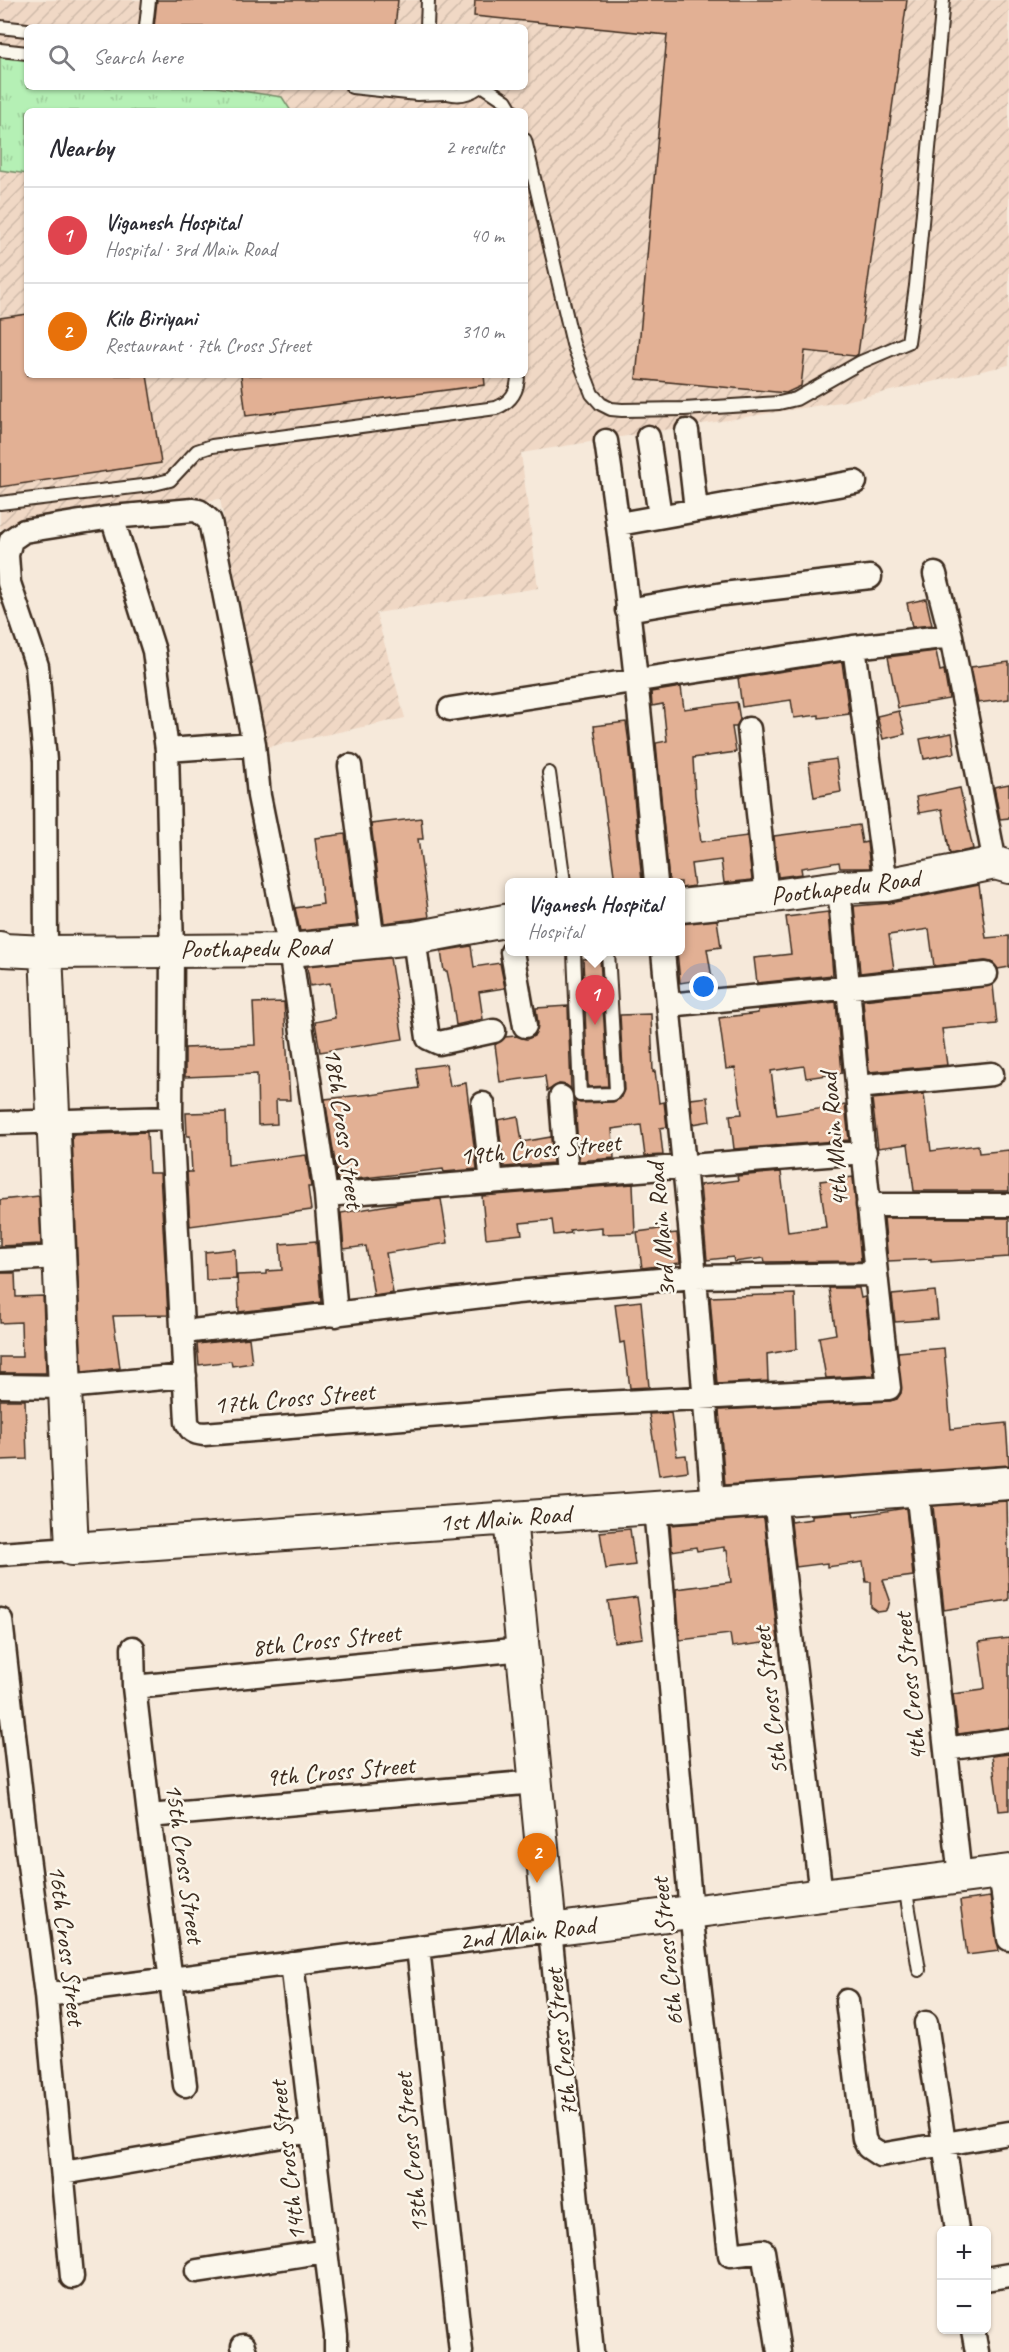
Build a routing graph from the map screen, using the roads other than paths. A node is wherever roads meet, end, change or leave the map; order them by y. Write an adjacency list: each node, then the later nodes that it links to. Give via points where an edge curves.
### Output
1 (149, 0): 4 (lane)
2 (428, 0): 5 (lane)
3 (943, 0): 15 (lane, via 908,342 861,362 796,399 684,409 622,410 601,404 592,394 573,344)
4 (146, 24)
5 (427, 24)
6 (0, 27): 7 (lane)
7 (24, 30)
8 (0, 50): 9 (lane)
9 (24, 53)
10 (380, 90): 11 (lane, via 417,94)
11 (440, 90): 12 (lane, via 456,95)
12 (474, 90)
13 (490, 90): 14 (lane)
14 (510, 108)
15 (528, 164)
16 (518, 378): 21 (lane, via 512,398 496,408 212,446 197,451 170,480)
17 (687, 431): 22 (street)
18 (648, 437): 23 (street)
19 (606, 441): 25 (street)
20 (855, 482): 22 (street)
21 (0, 503)
22 (696, 510): 23 (street)
23 (660, 516): 25 (street)
24 (112, 517): 34 (street, 18th Cross Street, via 192,510 200,511 210,521); 35 (street, 17th Cross Street, via 154,651); 51 (street, 18th Cross Street, via 24,531 12,540 7,555 9,583 37,666 45,762)
25 (619, 524): 28 (street)
26 (935, 574): 29 (street)
27 (870, 577): 28 (street)
28 (627, 610): 31 (street)
29 (951, 636): 30 (street); 38 (street)
30 (854, 647): 31 (street); 41 (street)
31 (637, 680): 32 (street); 40 (street)
32 (450, 709)
33 (749, 729): 43 (street)
34 (254, 744): 35 (street); 50 (street, 18th Cross Street, via 259,796)
35 (167, 750): 49 (street, 17th Cross Street)
36 (350, 766): 47 (street)
37 (549, 773): 39 (lane)
38 (1002, 865): 41 (street, Poothapedu Road)
39 (563, 878)
40 (656, 878)
41 (886, 885): 42 (street, Poothapedu Road)
42 (839, 886): 43 (street, Poothapedu Road); 57 (street, 4th Main Road)
43 (767, 897): 44 (street, Poothapedu Road)
44 (685, 906)
45 (505, 927): 46 (street, Poothapedu Road)
46 (414, 938): 47 (street, Poothapedu Road); 60 (street, via 428,1038 440,1043)
47 (373, 943): 50 (street, Poothapedu Road)
48 (0, 948): 51 (street, Poothapedu Road)
49 (172, 950): 50 (street, Poothapedu Road); 51 (street, Poothapedu Road); 65 (street, 17th Cross Street)
50 (290, 950): 72 (street, 18th Cross Street)
51 (46, 952): 66 (street)
52 (513, 956): 59 (street)
53 (574, 956): 54 (lane, via 580,1095 613,1094 616,1090)
54 (608, 956)
55 (663, 956): 58 (street, 3rd Main Road)
56 (986, 974): 57 (street)
57 (848, 987): 58 (street); 62 (street, 4th Main Road)
58 (668, 1005): 69 (street, 3rd Main Road)
59 (525, 1026)
60 (494, 1030)
61 (992, 1074): 62 (street)
62 (857, 1087): 68 (street, 4th Main Road)
63 (561, 1097): 70 (street)
64 (483, 1104): 71 (street)
65 (171, 1118): 66 (street); 80 (street, 17th Cross Street)
66 (53, 1122): 67 (street); 75 (street)
67 (0, 1123)
68 (865, 1152): 69 (street, 19th Cross Street); 73 (street, 4th Main Road)
69 (684, 1166): 70 (street, 19th Cross Street); 78 (street, 3rd Main Road)
70 (567, 1176): 71 (street, 19th Cross Street)
71 (492, 1182): 72 (street, 19th Cross Street)
72 (327, 1195): 79 (street, 18th Cross Street)
73 (868, 1205): 74 (street); 77 (street, 4th Main Road)
74 (1009, 1205)
75 (60, 1257): 76 (street); 83 (street)
76 (0, 1260)
77 (875, 1274): 78 (street); 84 (street, 4th Main Road, via 889,1388)
78 (695, 1277): 79 (street, via 517,1292); 84 (street, 3rd Main Road)
79 (336, 1315): 80 (street)
80 (184, 1332): 81 (street, 17th Cross Street)
81 (185, 1376): 83 (street); 84 (street, 17th Cross Street, via 190,1429 204,1434)
82 (0, 1386): 83 (street)
83 (65, 1387): 91 (street)
84 (704, 1396): 88 (street, 3rd Main Road)
85 (1009, 1483): 86 (street, 1st Main Road)
86 (916, 1490): 87 (street, 1st Main Road); 98 (street, 4th Cross Street)
87 (775, 1499): 88 (street, 1st Main Road); 104 (street, 5th Cross Street)
88 (712, 1504): 89 (street, 1st Main Road)
89 (655, 1508): 90 (street, 1st Main Road); 105 (street, 6th Cross Street)
90 (510, 1518): 91 (street, 1st Main Road); 95 (street, 7th Cross Street)
91 (72, 1549): 92 (street, 1st Main Road)
92 (0, 1554)
93 (1, 1620): 112 (street, 16th Cross Street)
94 (133, 1648): 96 (street, 15th Cross Street)
95 (523, 1649): 96 (street, 8th Cross Street); 99 (street, 7th Cross Street)
96 (134, 1687): 100 (street, 15th Cross Street)
97 (1009, 1740): 98 (street)
98 (945, 1749): 102 (street, 4th Cross Street)
99 (536, 1782): 100 (street, 9th Cross Street); 106 (street, 7th Cross Street)
100 (149, 1816): 111 (street, 15th Cross Street)
101 (1004, 1872): 102 (street, 2nd Main Road); 107 (street)
102 (960, 1877): 103 (street, 2nd Main Road)
103 (905, 1885): 104 (street, 2nd Main Road); 110 (lane)
104 (821, 1895): 105 (street, 2nd Main Road)
105 (691, 1912): 106 (street, 2nd Main Road); 130 (street, 6th Cross Street, via 730,2255 763,2251)
106 (550, 1930): 108 (street, 2nd Main Road); 129 (street, 7th Cross Street)
107 (1009, 1940)
108 (418, 1947): 109 (street, 2nd Main Road); 128 (street, 13th Cross Street)
109 (292, 1963): 111 (street, 2nd Main Road); 116 (street, 14th Cross Street)
110 (919, 1970)
111 (172, 1979): 112 (street, 2nd Main Road); 115 (street, 15th Cross Street)
112 (46, 1995): 119 (street, 16th Cross Street)
113 (848, 2001): 118 (street, via 858,2099 868,2147 880,2155)
114 (926, 2022): 118 (street)
115 (185, 2085)
116 (312, 2131): 119 (street); 121 (street, 14th Cross Street)
117 (1009, 2133): 118 (street)
118 (943, 2145): 120 (street)
119 (63, 2173): 124 (street, 16th Cross Street)
120 (956, 2226)
121 (326, 2251): 122 (street); 127 (street, 14th Cross Street)
122 (197, 2271)
123 (1009, 2275): 125 (street)
124 (72, 2277)
125 (991, 2278)
126 (974, 2334): 131 (street)
127 (336, 2352)
128 (461, 2352)
129 (592, 2352)
130 (779, 2352)
131 (977, 2352)

